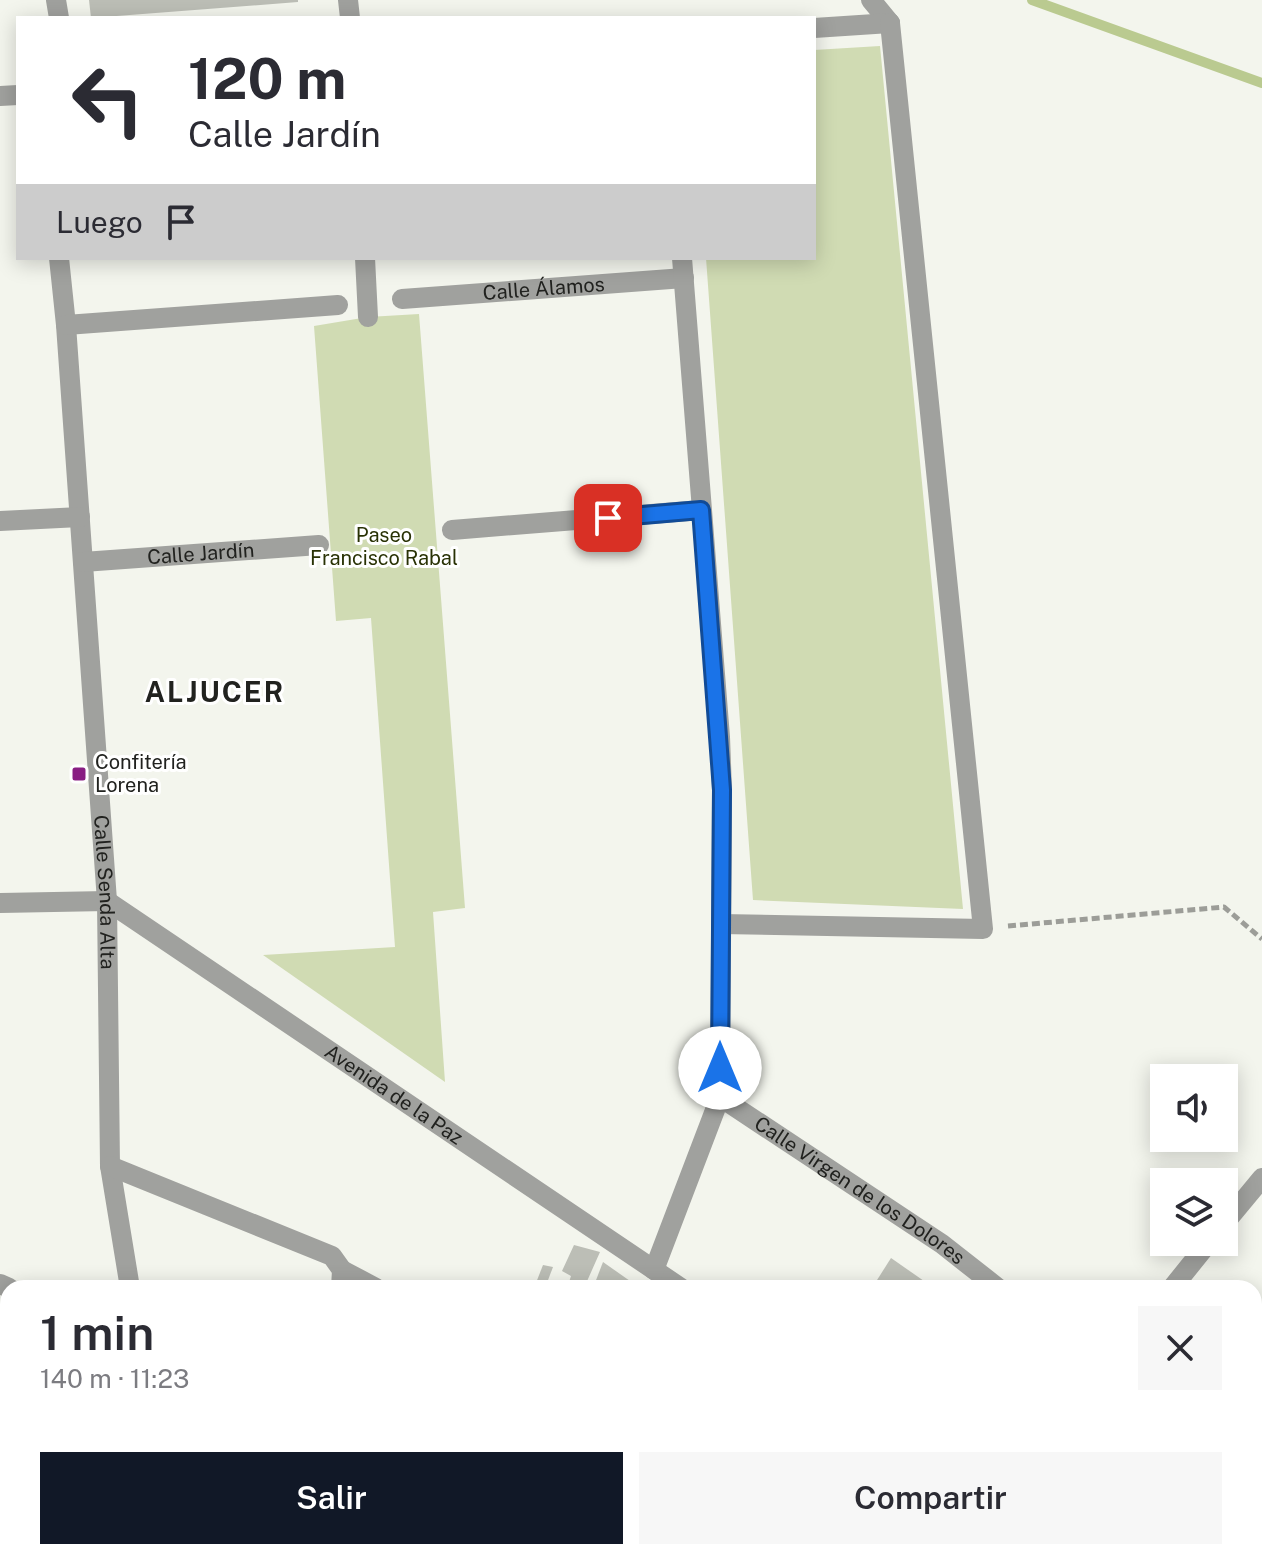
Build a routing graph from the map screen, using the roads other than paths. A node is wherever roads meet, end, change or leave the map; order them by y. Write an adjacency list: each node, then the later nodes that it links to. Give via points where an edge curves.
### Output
1 (871, 0): 2 (street)
2 (890, 23): 3 (street); 19 (street, via 983,929)
3 (816, 28)
4 (59, 260): 10 (street, Calle Senda Alta)
5 (365, 260): 9 (street)
6 (683, 268): 7 (street, Calle Álamos); 11 (street)
7 (402, 299)
8 (338, 305): 10 (street)
9 (368, 317)
10 (66, 325): 12 (street, Calle Senda Alta)
11 (701, 510): 14 (street); 19 (street, via 720,737)
12 (80, 517): 13 (street); 16 (street, Calle Senda Alta)
13 (0, 521)
14 (452, 530)
15 (319, 545): 16 (street, Calle Jardín)
16 (83, 562): 17 (street, Calle Senda Alta)
17 (107, 901): 18 (street); 21 (street, Calle Senda Alta); 25 (street, Avenida de la Paz)
18 (0, 903)
19 (721, 924): 20 (street)
20 (720, 1097): 25 (street); 29 (street, Calle Virgen de los Dolores)
21 (110, 1166): 26 (street, via 332,1256); 27 (street, Calle Senda Alta)
22 (1262, 1178): 23 (street)
23 (1238, 1207)
24 (1198, 1256): 30 (street)
25 (654, 1270): 28 (street, Avenida de la Paz)
26 (342, 1279)
27 (129, 1280)
28 (669, 1280)
29 (988, 1280)
30 (1178, 1280)

